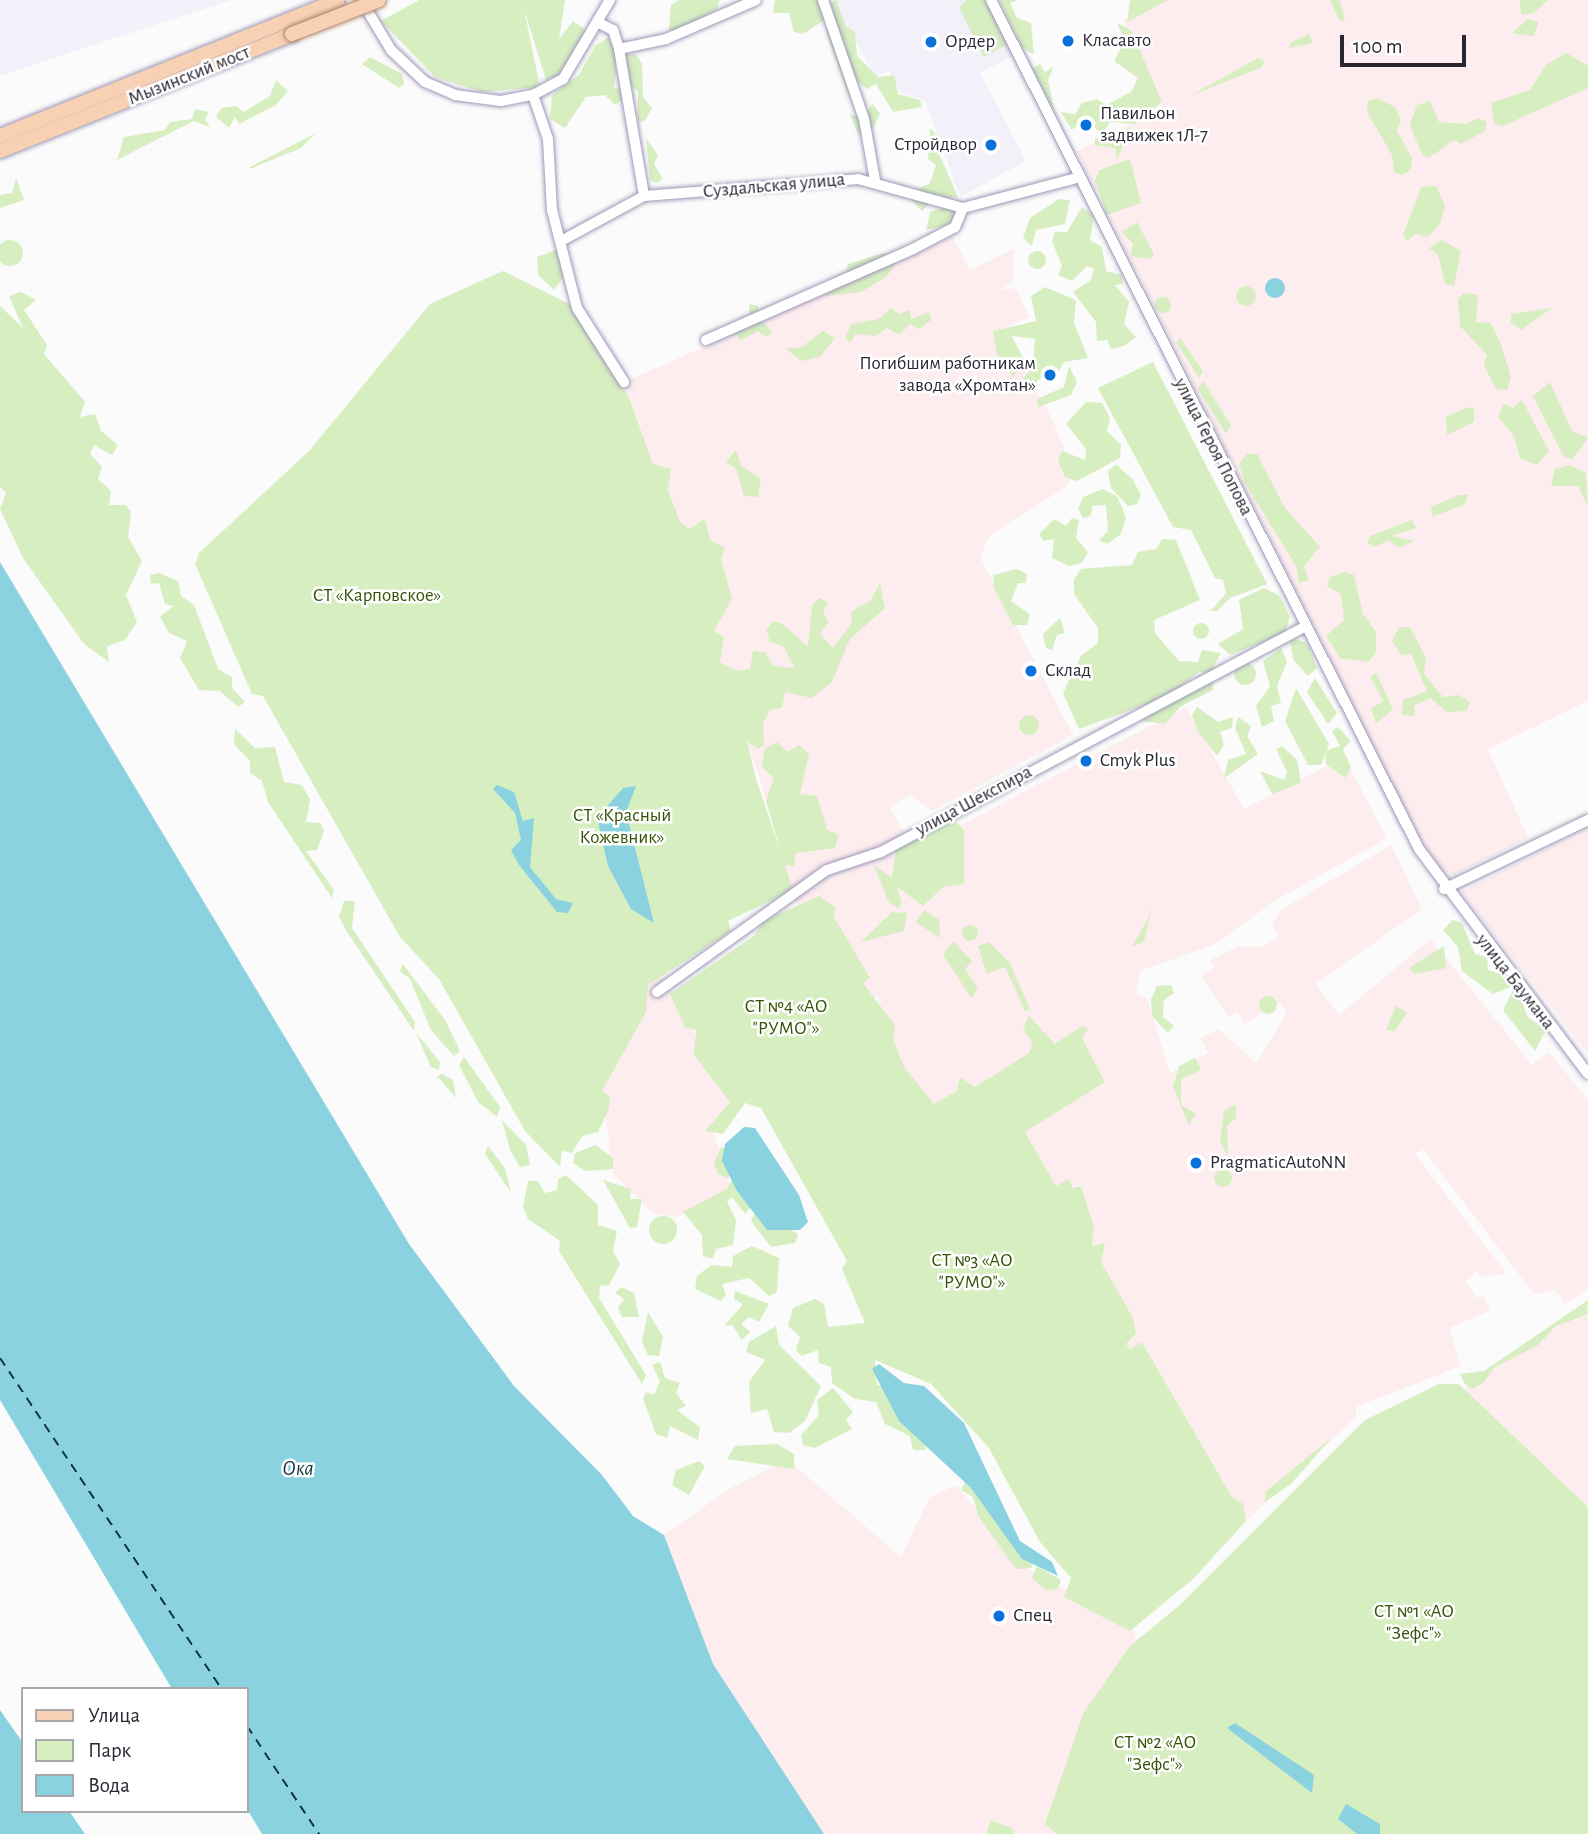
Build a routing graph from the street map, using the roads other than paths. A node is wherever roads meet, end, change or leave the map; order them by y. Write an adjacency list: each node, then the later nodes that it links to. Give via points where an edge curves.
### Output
1 (338, 0): 9 (main road, Мызинский мост)
2 (361, 0): 11 (street, via 391,50 425,82 475,99)
3 (379, 0): 9 (main road, Мызинский мост, bridge)
4 (610, 0): 8 (street)
5 (756, 0): 10 (street, via 666,39)
6 (823, 0): 15 (street, via 864,119)
7 (991, 0): 14 (street, улица Героя Попова)
8 (599, 23): 10 (street, via 613,30); 11 (street, via 563,79)
9 (290, 27): 12 (main road, Мызинский мост); 13 (main road, Мызинский мост)
10 (619, 49): 16 (street)
11 (533, 95): 18 (street, via 548,139 552,210)
12 (0, 136)
13 (0, 151)
14 (1080, 177): 17 (street); 21 (street, улица Героя Попова)
15 (875, 180): 16 (street, Суздальская улица); 17 (street, via 910,198)
16 (644, 196): 18 (street)
17 (963, 208): 19 (street, via 955,227 913,249)
18 (563, 240): 20 (street, via 577,308)
19 (706, 340)
20 (624, 382)
21 (1305, 627): 23 (street, улица Героя Попова); 24 (street, улица Шекспира, via 881,852 827,870)
22 (1588, 820): 23 (street)
23 (1444, 889): 25 (street, улица Баумана)
24 (657, 992)
25 (1588, 1074)

